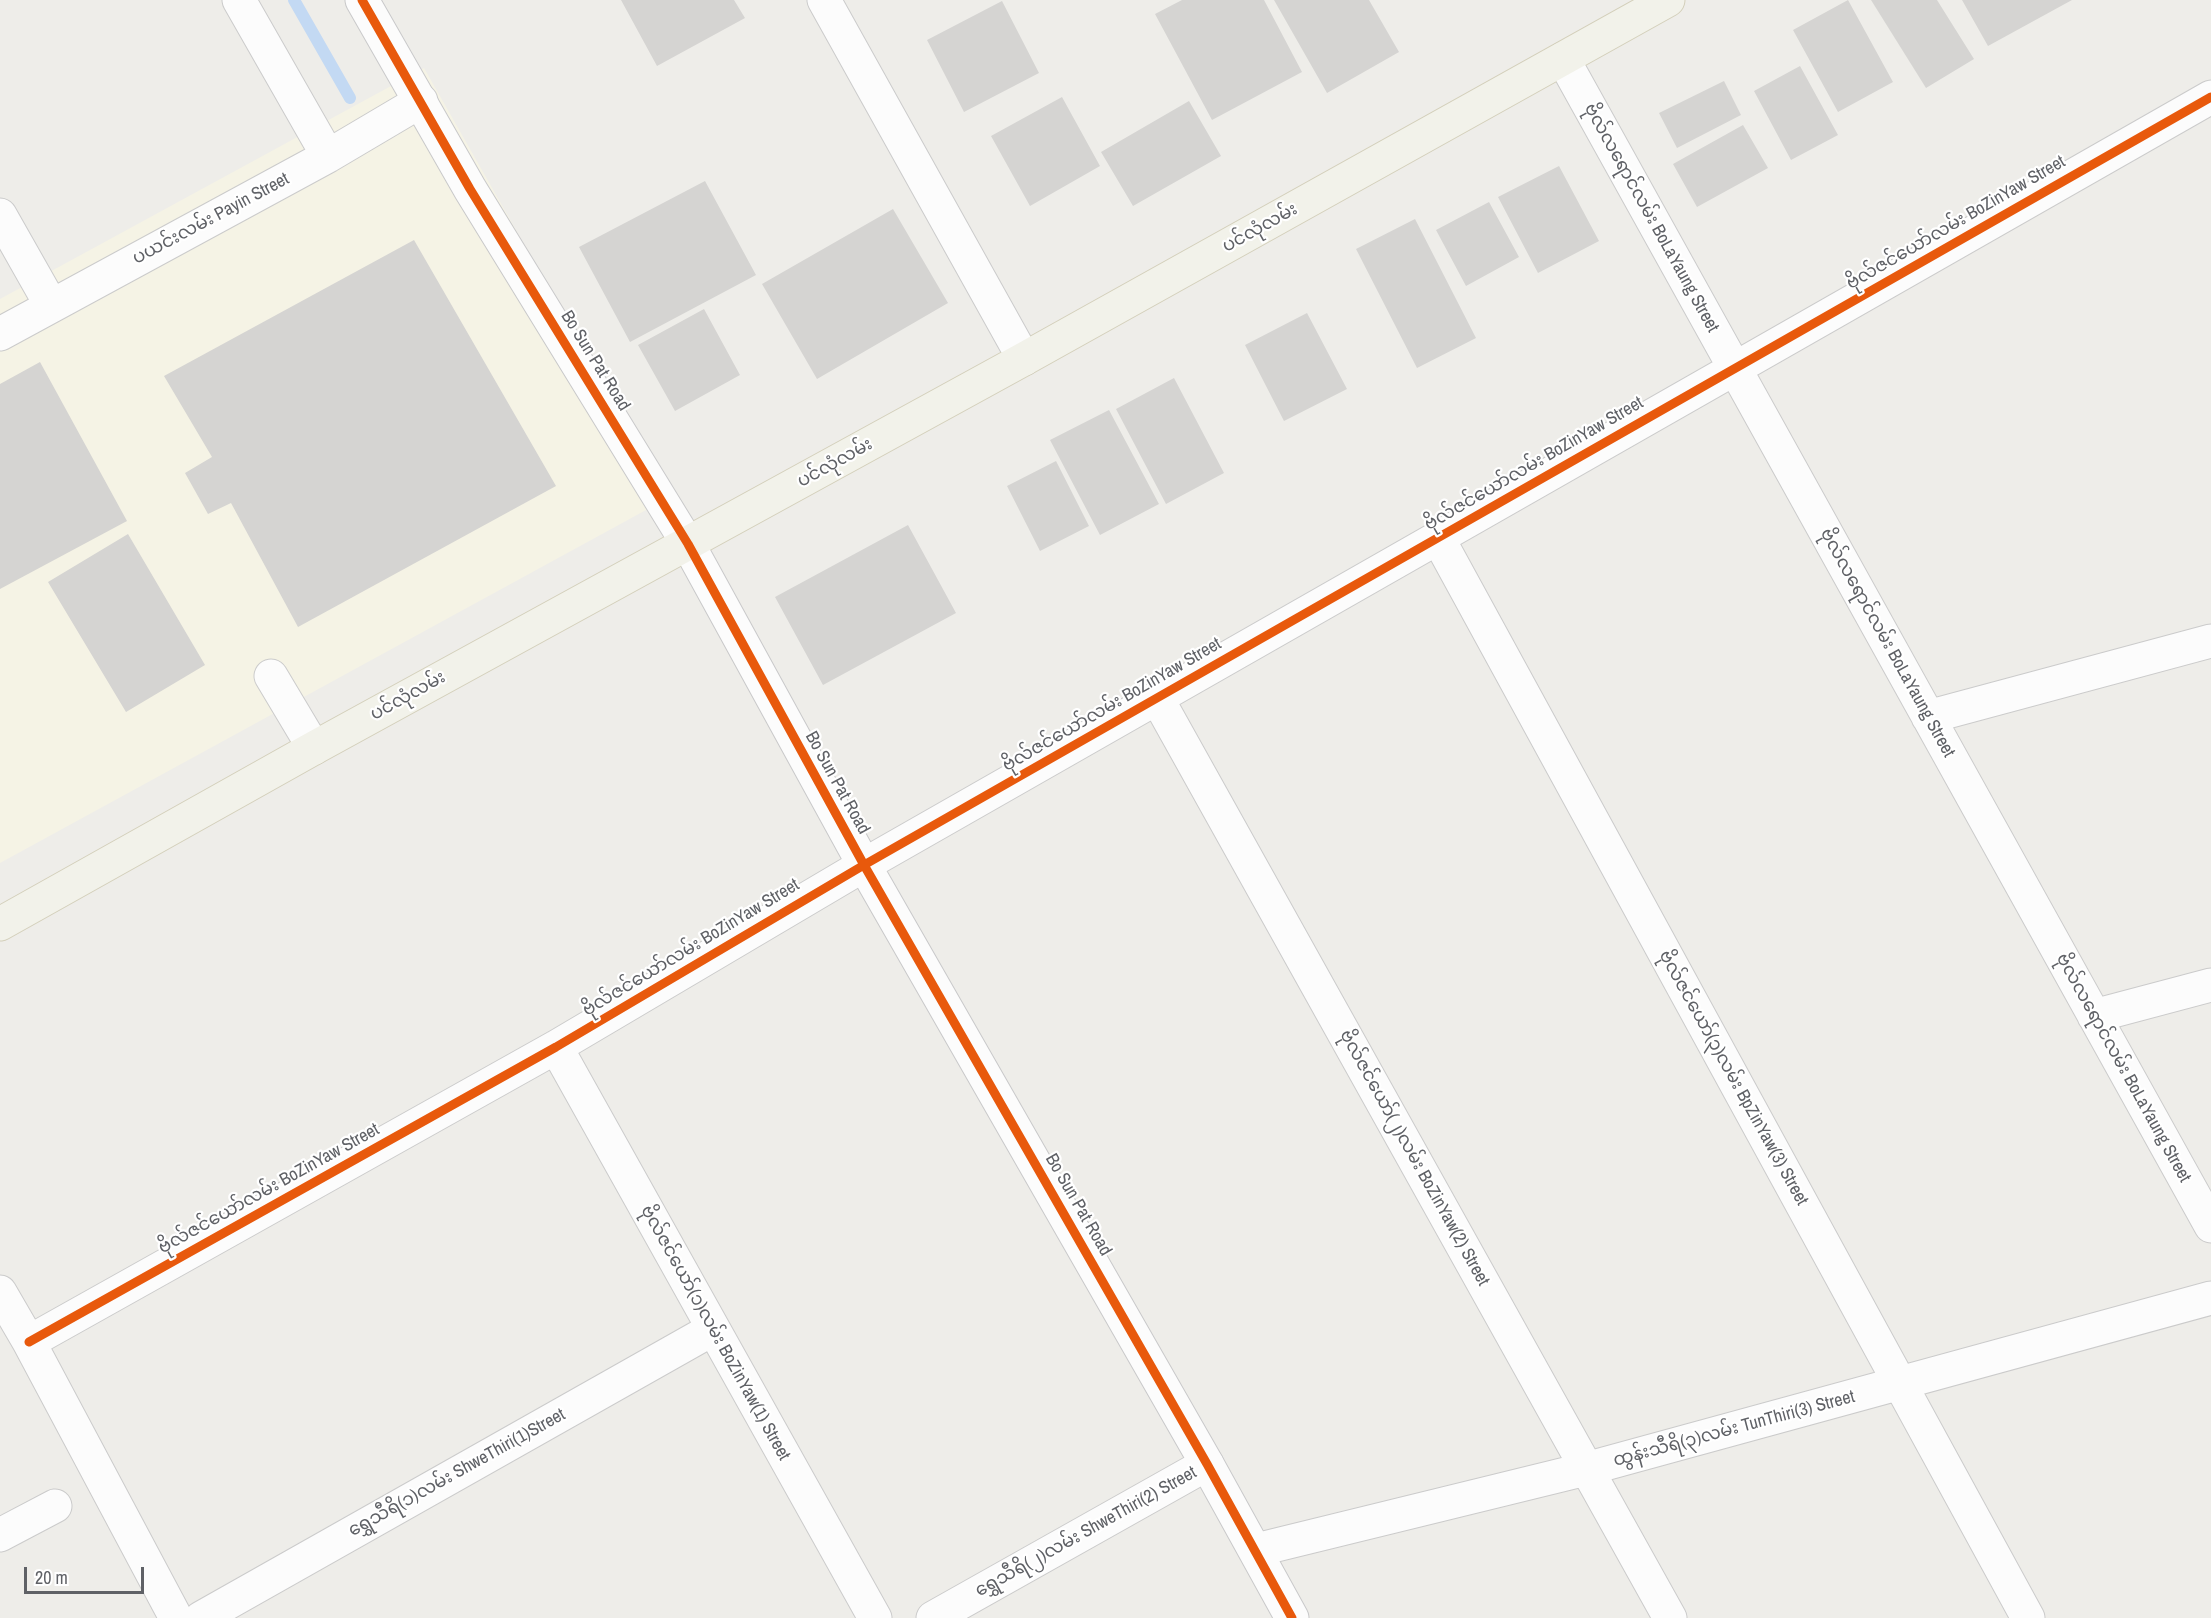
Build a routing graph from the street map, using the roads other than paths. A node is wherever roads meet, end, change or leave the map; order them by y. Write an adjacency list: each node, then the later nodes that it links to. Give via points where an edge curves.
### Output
1 (239, 0): 8 (street)
2 (362, 0): 7 (street, Bo Sun Pat Road)
3 (824, 0): 12 (street)
4 (1668, 0): 5 (main road, ပင်လုံလမ်း)
5 (1563, 59): 12 (main road, ပင်လုံလမ်း); 13 (street, ဗိုလ်လရောင်လမ်း BoLaYaung Street)
6 (2211, 97): 13 (street, ဗိုလ်ဇင်ယော်လမ်း BoZinYaw Street)
7 (421, 101): 8 (street, ပယင်းလမ်း Payin Street); 15 (street, Bo Sun Pat Road, via 470,189)
8 (328, 156): 10 (street, ပယင်းလမ်း Payin Street)
9 (0, 215): 10 (street)
10 (51, 305): 11 (street, ပယင်းလမ်း Payin Street)
11 (0, 334)
12 (1024, 359): 15 (main road, ပင်လုံလမ်း)
13 (1734, 368): 14 (street, ဗိုလ်ဇင်ယော်လမ်း BoZinYaw Street); 19 (street, ဗိုလ်လရောင်လမ်း BoLaYaung Street)
14 (1438, 538): 18 (street, ဗိုလ်ဇင်ယော်လမ်း BoZinYaw Street); 31 (street, ဗိုလ်ဇင်ယော်(၃)လမ်း BpZinYaw(3) Street)
15 (688, 544): 20 (main road, ပင်လုံလမ်း); 21 (street, Bo Sun Pat Road)
16 (2211, 641): 19 (street)
17 (271, 676): 20 (street)
18 (1157, 698): 21 (street, ဗိုလ်ဇင်ယော်လမ်း BoZinYaw Street); 33 (street, ဗိုလ်ဇင်ယော်(၂)လမ်း BoZinYaw(2) Street)
19 (1928, 717): 24 (street, ဗိုလ်လရောင်လမ်း BoLaYaung Street)
20 (314, 748): 22 (main road, ပင်လုံလမ်း)
21 (864, 865): 25 (street, ဗိုလ်ဇင်ယော်လမ်း BoZinYaw Street); 32 (street, Bo Sun Pat Road)
22 (0, 924)
23 (2211, 985): 24 (street)
24 (2094, 1016): 26 (street, ဗိုလ်လရောင်လမ်း BoLaYaung Street)
25 (556, 1047): 29 (street, ဗိုလ်ဇင်ယော်(၁)လမ်း BoZinYaw(1) Street); 30 (street, ဗိုလ်ဇင်ယော်လမ်း BoZinYaw Street)
26 (2211, 1226)
27 (0, 1292): 30 (street)
28 (2211, 1298): 31 (street, ထွန်းသီရိ(၃)လမ်း TunThiri(3) Street)
29 (713, 1329): 38 (street, ရွှေသီရိ(၁)လမ်း ShweThiri(1)Street); 39 (street, ဗိုလ်ဇင်ယော်(၁)လမ်း BoZinYaw(1) Street)
30 (29, 1342): 37 (street)
31 (1900, 1384): 33 (street, ထွန်းသီရိ(၃)လမ်း TunThiri(3) Street); 43 (street, ဗိုလ်ဇင်ယော်(၃)လမ်း BpZinYaw(3) Street)
32 (1208, 1464): 36 (street, Bo Sun Pat Road); 40 (street, ရွှေသီရိ(၂)လမ်း ShweThiri(2) Street)
33 (1586, 1468): 36 (street, ထွန်းသီရိ(၃)လမ်း TunThiri(3) Street); 42 (street, ဗိုလ်ဇင်ယော်(၂)လမ်း BoZinYaw(2) Street)
34 (55, 1506): 35 (street)
35 (0, 1535)
36 (1256, 1550): 41 (street, Bo Sun Pat Road)
37 (176, 1618)
38 (201, 1618)
39 (875, 1618)
40 (933, 1618)
41 (1292, 1618)
42 (1670, 1618)
43 (2028, 1618)

